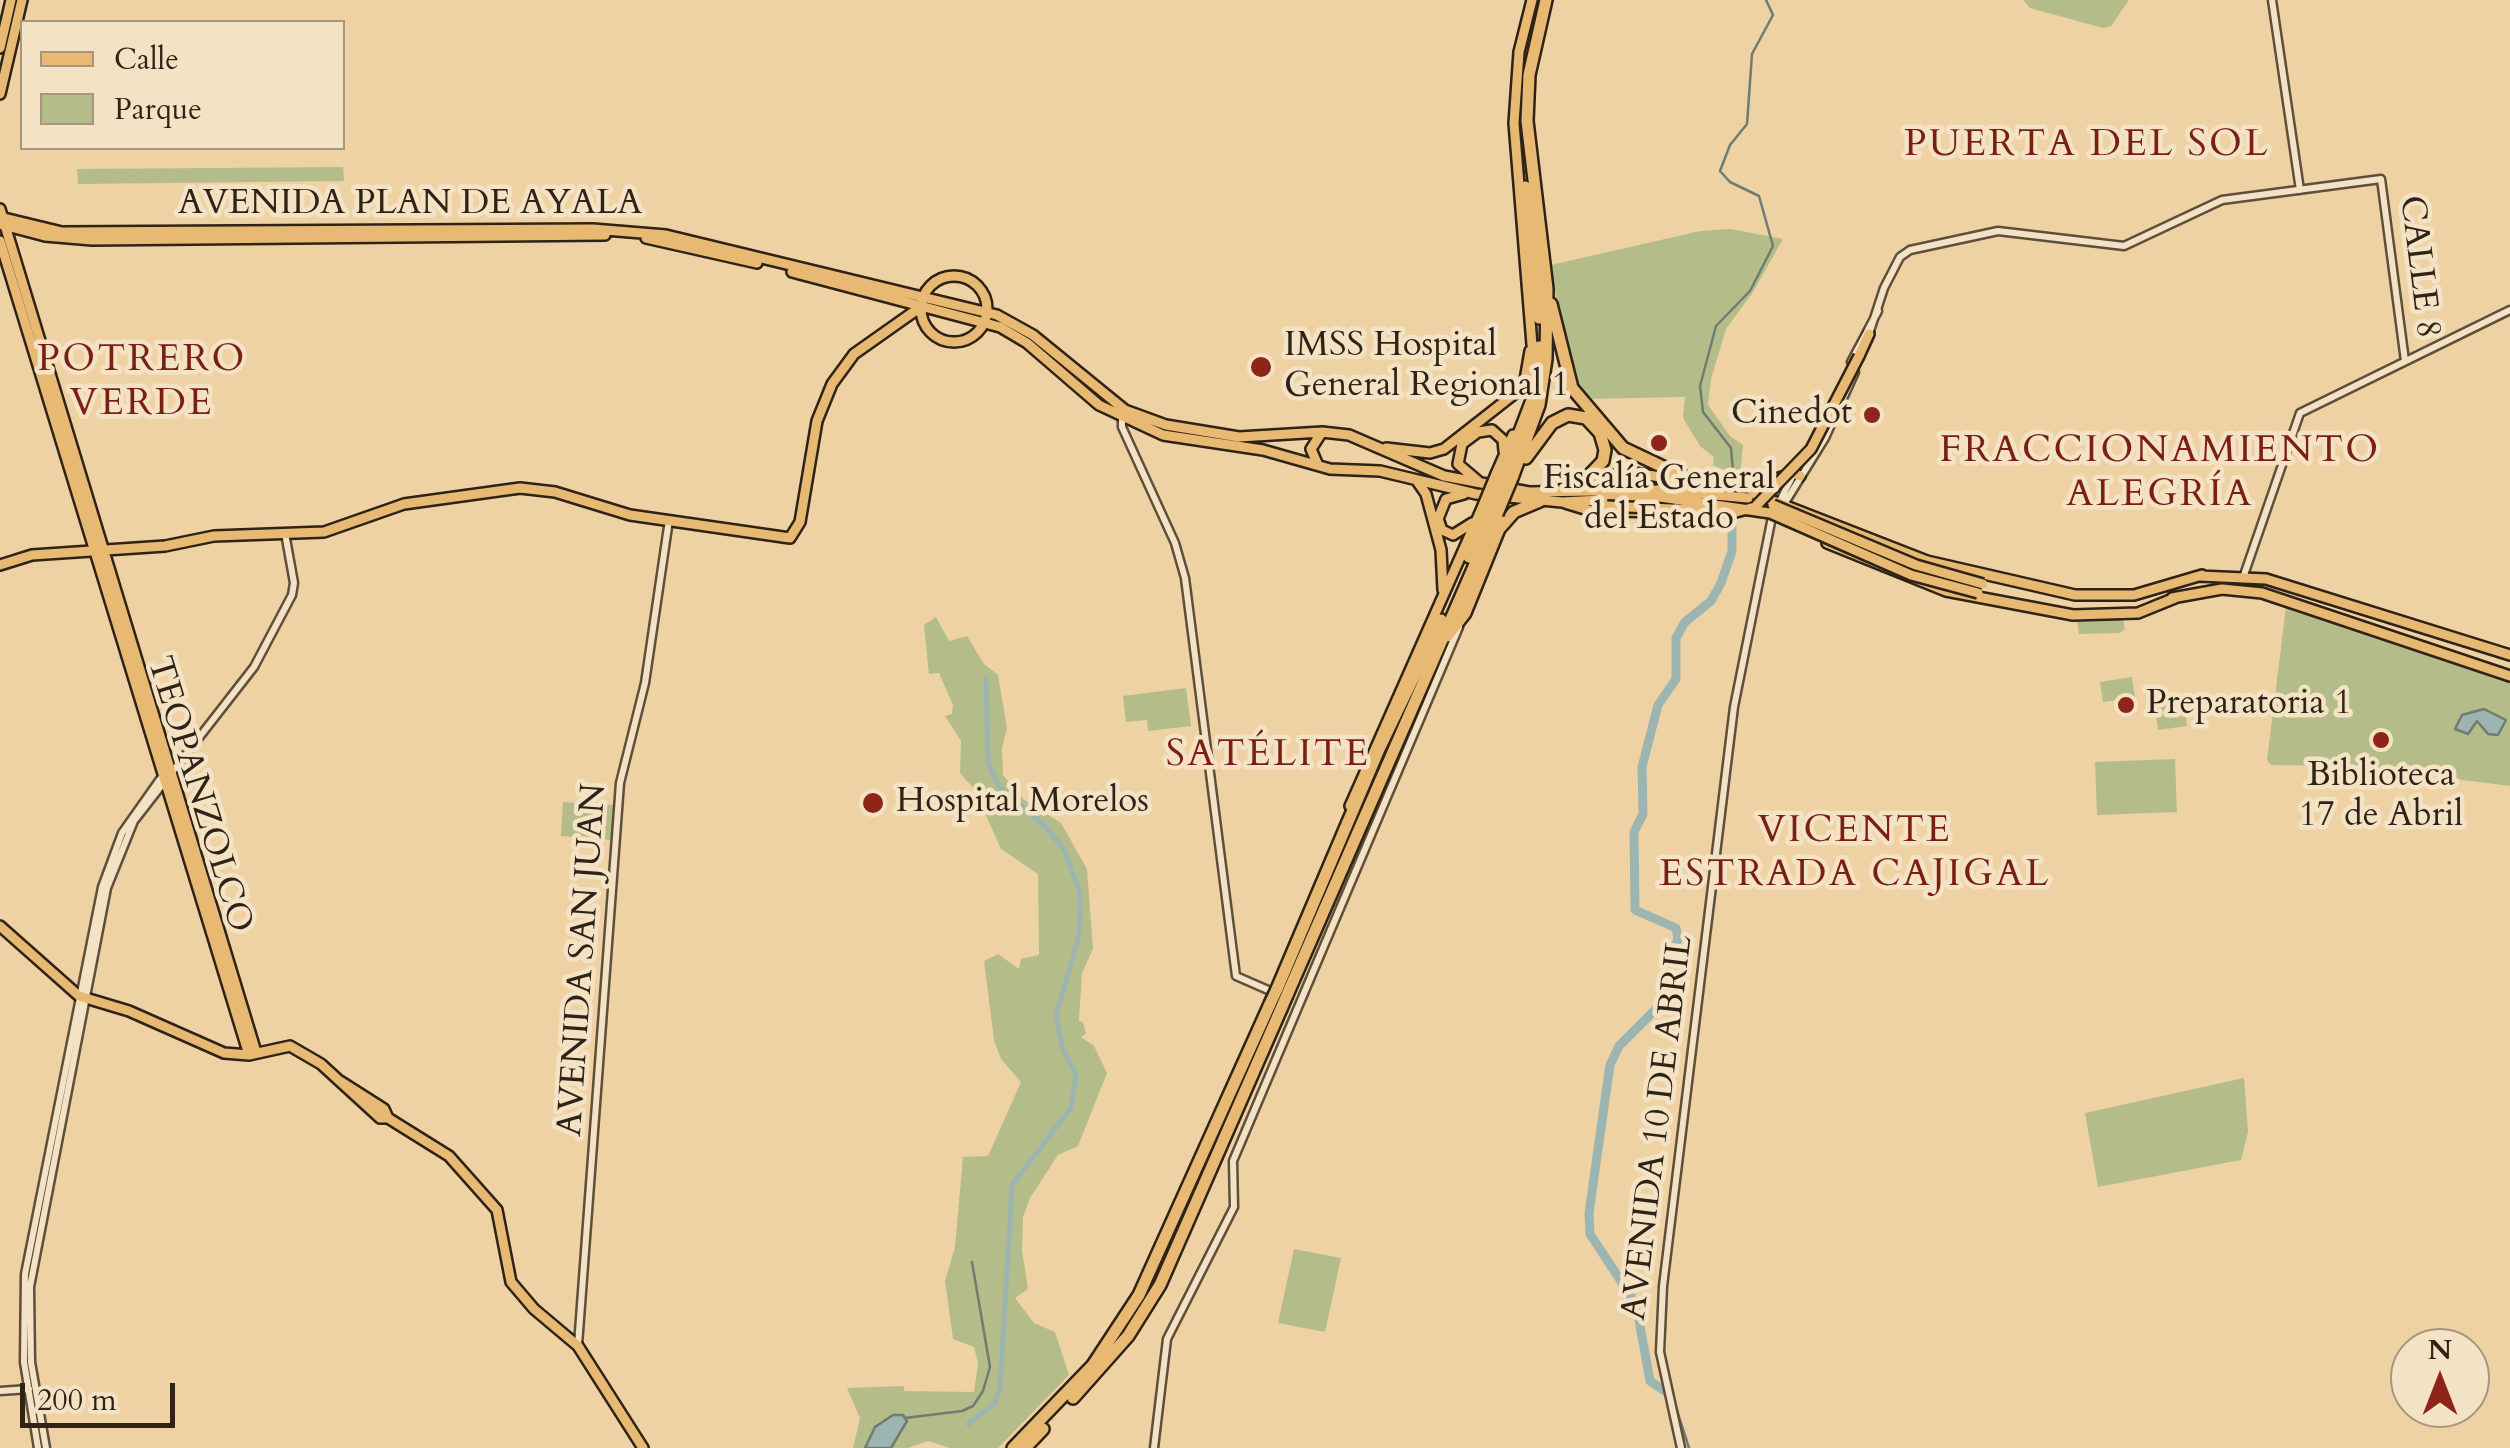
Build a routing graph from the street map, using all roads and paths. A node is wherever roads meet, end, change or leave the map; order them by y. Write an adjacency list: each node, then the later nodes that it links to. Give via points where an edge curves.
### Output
1 (11, 0): 6 (main road)
2 (22, 0): 7 (main road)
3 (1535, 0): 11 (highway, via 1521,80)
4 (1548, 0): 11 (highway, via 1529,75)
5 (2272, 0): 8 (street)
6 (0, 48)
7 (0, 94)
8 (2300, 190): 20 (street, via 2222,200 2130,244 1998,231 1910,250 1900,257); 30 (street, CALLE 8, via 2381,179)
9 (2, 219): 16 (main road, AVENIDA PLAN DE AYALA, via 62,239 92,240 515,233 652,239); 18 (main road)
10 (0, 241): 18 (main road)
11 (1533, 247): 12 (highway)
12 (1535, 262): 14 (highway); 27 (main road); 39 (highway, via 1536,380)
13 (935, 282): 15 (main road, via 956,275); 16 (main road); 17 (main road)
14 (1547, 289): 39 (highway, via 1544,381 1532,429); 43 (highway, via 1572,388 1623,448)
15 (982, 294): 21 (main road); 23 (main road)
16 (906, 297): 17 (main road, AVENIDA PLAN DE AYALA); 22 (main road)
17 (923, 301): 22 (main road); 23 (main road, AVENIDA PLAN DE AYALA); 25 (main road)
18 (25, 304): 56 (main road, TEOPANZOLCO); 57 (main road, TEOPANZOLCO)
19 (2510, 310): 30 (street)
20 (1878, 311): 28 (street); 33 (street)
21 (997, 315): 23 (main road, AVENIDA PLAN DE AYALA); 31 (main road, AVENIDA PLAN DE AYALA, via 1033,334)
22 (909, 316): 24 (main road)
23 (984, 317): 26 (main road, AVENIDA PLAN DE AYALA); 29 (main road)
24 (898, 322): 25 (main road); 54 (main road, via 854,354 832,384 817,421 800,522 790,538)
25 (926, 326): 29 (main road, via 947,341)
26 (1000, 327): 29 (main road); 31 (main road, AVENIDA PLAN DE AYALA)
27 (1533, 334): 34 (main road, via 1518,391 1459,438 1430,452); 35 (main road, via 1526,401)
28 (1869, 334): 33 (street); 49 (main road, bridge, via 1811,449 1759,505 1736,512)
29 (972, 336)
30 (2405, 361): 59 (street, via 2300,413)
31 (1122, 414): 32 (main road, AVENIDA PLAN DE AYALA, via 1239,437); 36 (main road, AVENIDA PLAN DE AYALA, via 1163,435); 74 (street, via 1174,543 1236,976)
32 (1322, 432): 34 (main road, AVENIDA PLAN DE AYALA); 36 (main road, via 1311,449)
33 (1818, 442): 38 (street, AVENIDA 10 DE ABRIL)
34 (1384, 449): 37 (main road, via 1388,465); 44 (main road, AVENIDA PLAN DE AYALA, via 1444,476)
35 (1504, 456): 39 (main road); 44 (main road, via 1503,440 1492,430 1462,444 1458,464)
36 (1318, 464): 37 (main road, AVENIDA PLAN DE AYALA)
37 (1380, 471): 40 (main road, AVENIDA PLAN DE AYALA)
38 (1797, 475): 41 (main road); 50 (street, AVENIDA 10 DE ABRIL)
39 (1502, 476): 42 (highway, via 1546,429 1576,416 1594,424 1605,450); 53 (highway, bridge)
40 (1415, 478): 46 (main road, AVENIDA PLAN DE AYALA); 61 (main road, via 1441,550)
41 (1768, 483): 45 (main road); 50 (main road)
42 (1581, 484): 43 (main road, via 1637,472); 47 (main road)
43 (1699, 484): 45 (main road); 51 (main road, via 1708,498)
44 (1485, 485): 47 (main road, AVENIDA PLAN DE AYALA)
45 (1745, 490): 50 (main road)
46 (1476, 494): 47 (main road, AVENIDA PLAN DE AYALA); 53 (main road, via 1446,499 1438,519 1442,530 1453,535)
47 (1543, 497): 48 (main road); 64 (highway, via 1499,529)
48 (1564, 497): 49 (main road); 51 (main road, via 1575,508 1613,512); 60 (main road, bridge, via 1660,490 1748,498 1946,576 2082,600 2136,596)
49 (1605, 503): 62 (main road, bridge, via 1674,498 1746,506 1911,574 2082,612)
50 (1778, 508): 52 (main road, bridge); 52 (main road); 60 (main road, via 1840,524 1967,574 2075,595 2134,595); 62 (main road, via 1921,583 1969,596 2102,617 2138,613); 84 (street, AVENIDA 10 DE ABRIL, via 1734,707 1660,1315 1660,1352)
51 (1699, 510): 52 (main road)
52 (1726, 510)
53 (1487, 511): 61 (main road); 66 (highway); 71 (highway)
54 (669, 520): 55 (main road, via 520,488 388,508 338,530); 76 (street, AVENIDA SAN JUAN, via 645,682 620,784)
55 (285, 533): 56 (main road); 70 (street, via 292,595 254,668)
56 (106, 551): 57 (main road); 68 (main road, TEOPANZOLCO)
57 (94, 552): 58 (main road, via 32,555); 68 (main road, TEOPANZOLCO)
58 (0, 566)
59 (2244, 575): 60 (main road); 63 (main road)
60 (2202, 576)
61 (1442, 598): 71 (main road, via 1354,790)
62 (2175, 598): 65 (main road, via 2242,590)
63 (2338, 601): 65 (main road); 67 (main road)
64 (1465, 613): 66 (highway); 74 (street)
65 (2333, 616): 69 (main road)
66 (1436, 651): 74 (highway)
67 (2510, 655)
68 (134, 664): 70 (main road, TEOPANZOLCO)
69 (2510, 676)
70 (168, 769): 73 (street, via 122,833); 75 (main road, TEOPANZOLCO)
71 (1346, 823): 74 (highway)
72 (0, 926): 73 (main road)
73 (82, 997): 75 (main road, via 224,1054); 77 (street, via 25,1274)
74 (1283, 999): 81 (highway, via 1148,1278 1093,1365); 82 (highway, via 1150,1302 1097,1373); 83 (street, via 1233,1161 1234,1208 1167,1338)
75 (252, 1054): 76 (main road, via 290,1046 448,1156 493,1204 511,1282)
76 (578, 1346): 80 (main road)
77 (31, 1389): 78 (street); 79 (street)
78 (0, 1390)
79 (42, 1447)
80 (643, 1448)
81 (1013, 1448)
82 (1026, 1448)
83 (1154, 1448)
84 (1681, 1448)

